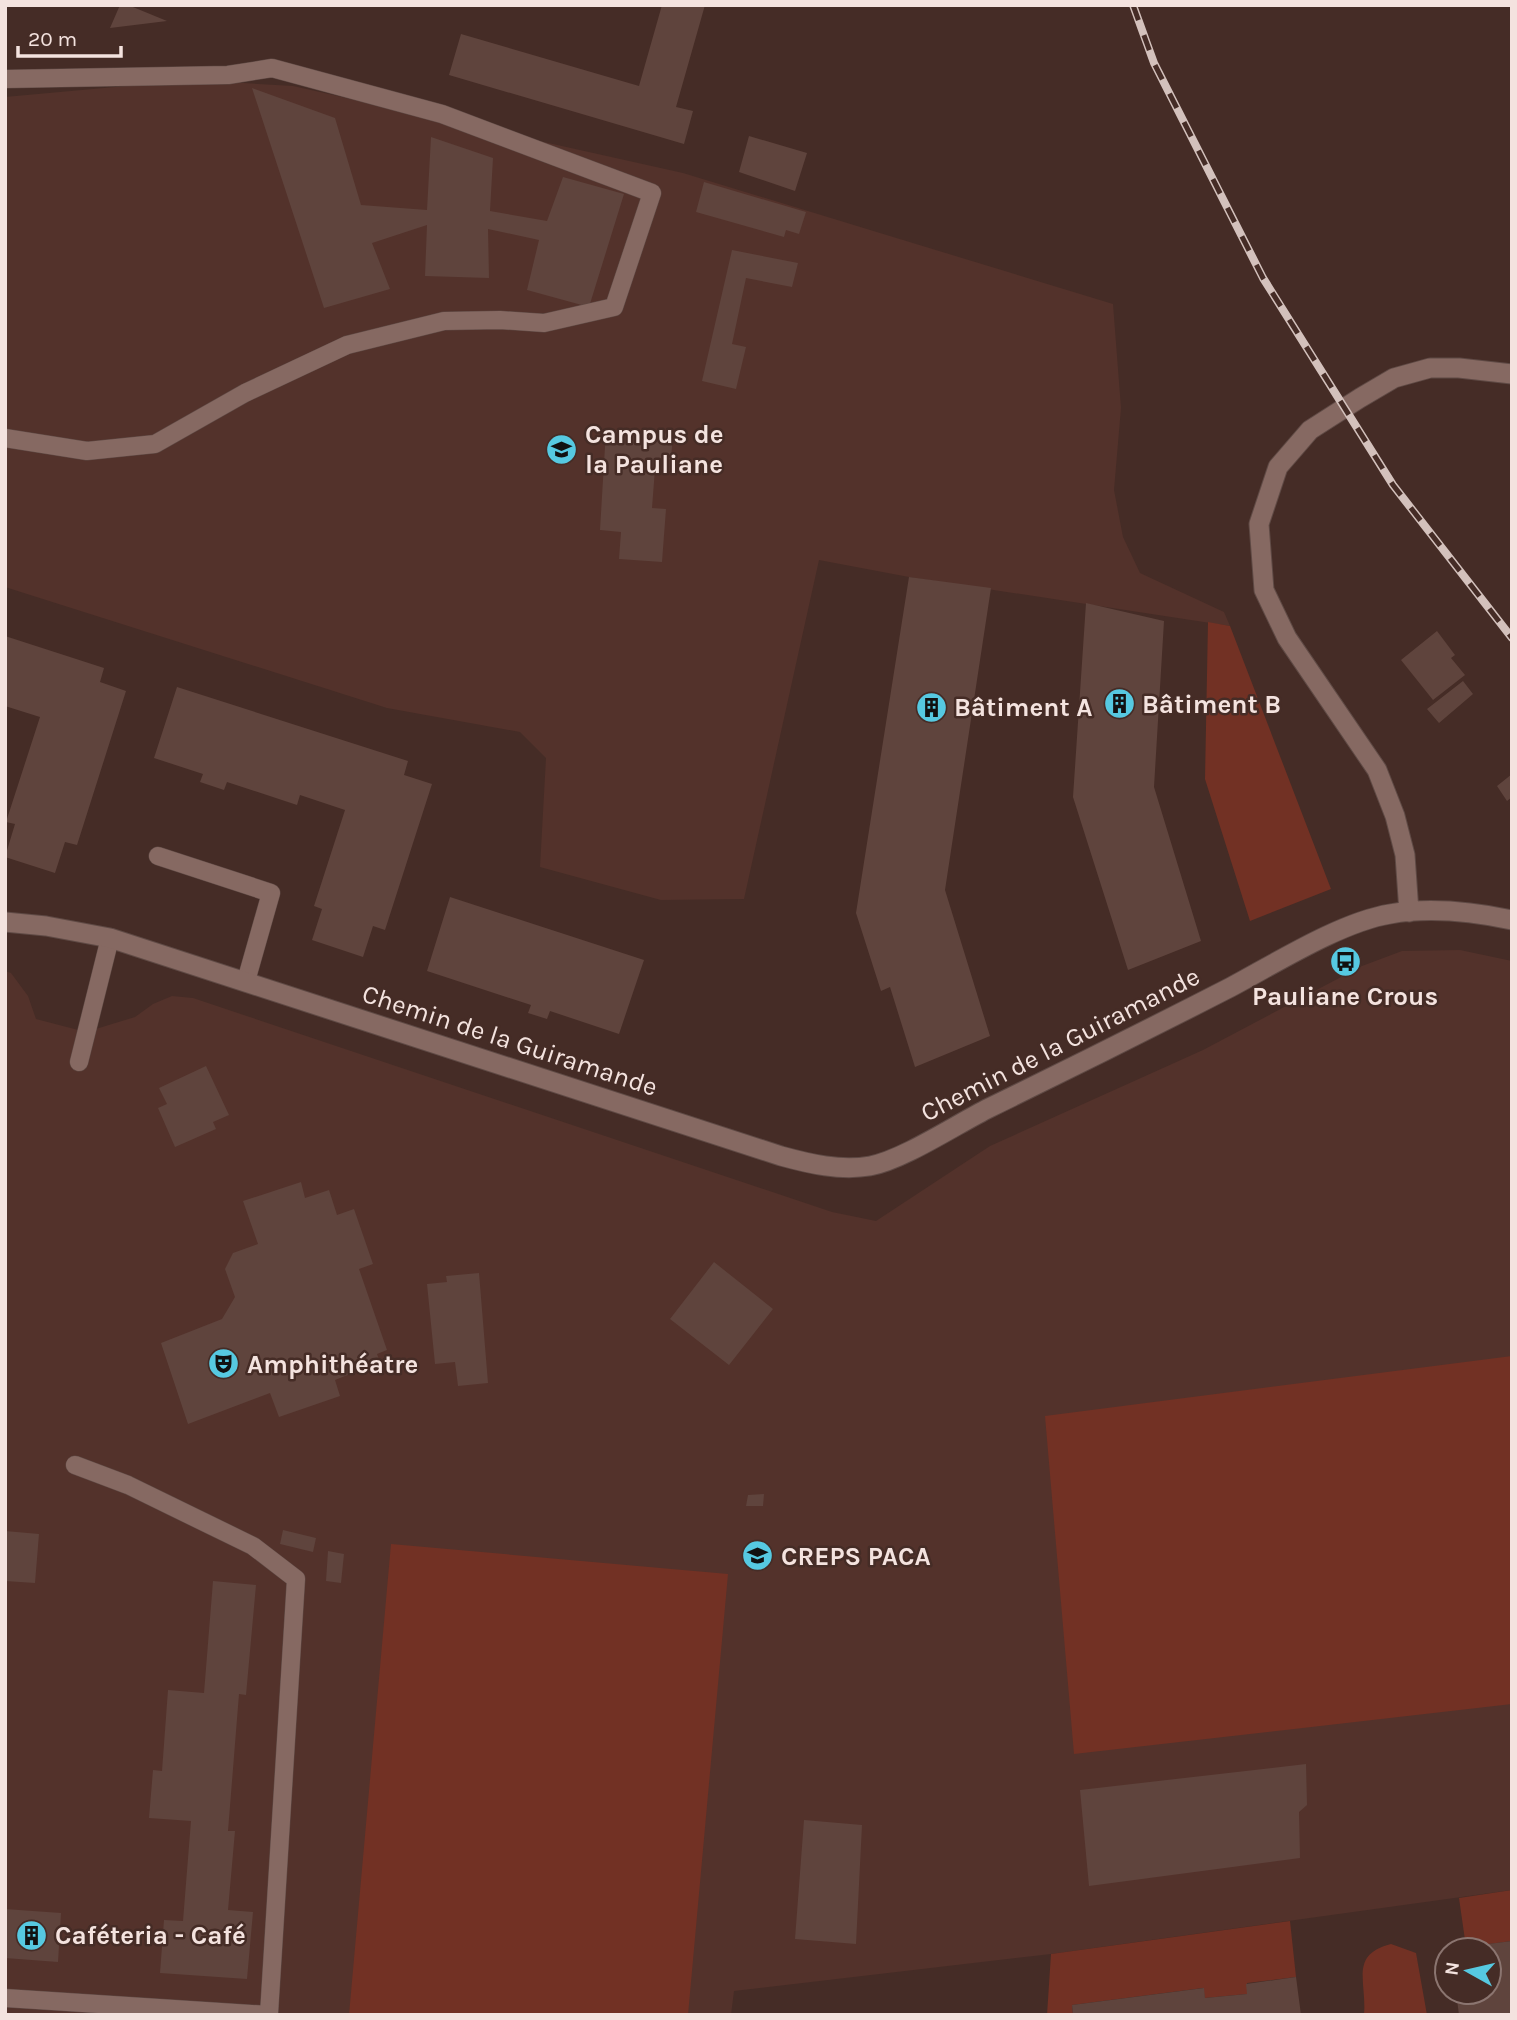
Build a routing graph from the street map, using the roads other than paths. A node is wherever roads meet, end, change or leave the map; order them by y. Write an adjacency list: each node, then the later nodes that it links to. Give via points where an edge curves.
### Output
1 (5, 79): 3 (lane, via 228,75 272,68 442,114 652,193 614,307 544,323 444,321 347,345 245,393 155,444 87,451)
2 (1512, 374): 5 (street, via 1430,368 1394,378 1360,398 1310,430 1278,467 1259,524 1264,590 1287,638 1377,770 1395,816 1405,855)
3 (5, 438)
4 (158, 856): 9 (lane, via 271,893)
5 (1409, 912): 6 (street, Chemin de la Guiramande); 9 (street, Chemin de la Guiramande, via 1343,929 871,1166 833,1168 781,1156)
6 (1512, 920)
7 (5, 922): 8 (street, Chemin de la Guiramande)
8 (110, 937): 9 (street, Chemin de la Guiramande); 10 (lane)
9 (246, 981)
10 (79, 1062)
11 (75, 1465): 13 (lane, via 128,1485 253,1546 296,1579)
12 (5, 1997): 13 (lane)
13 (269, 2014)

